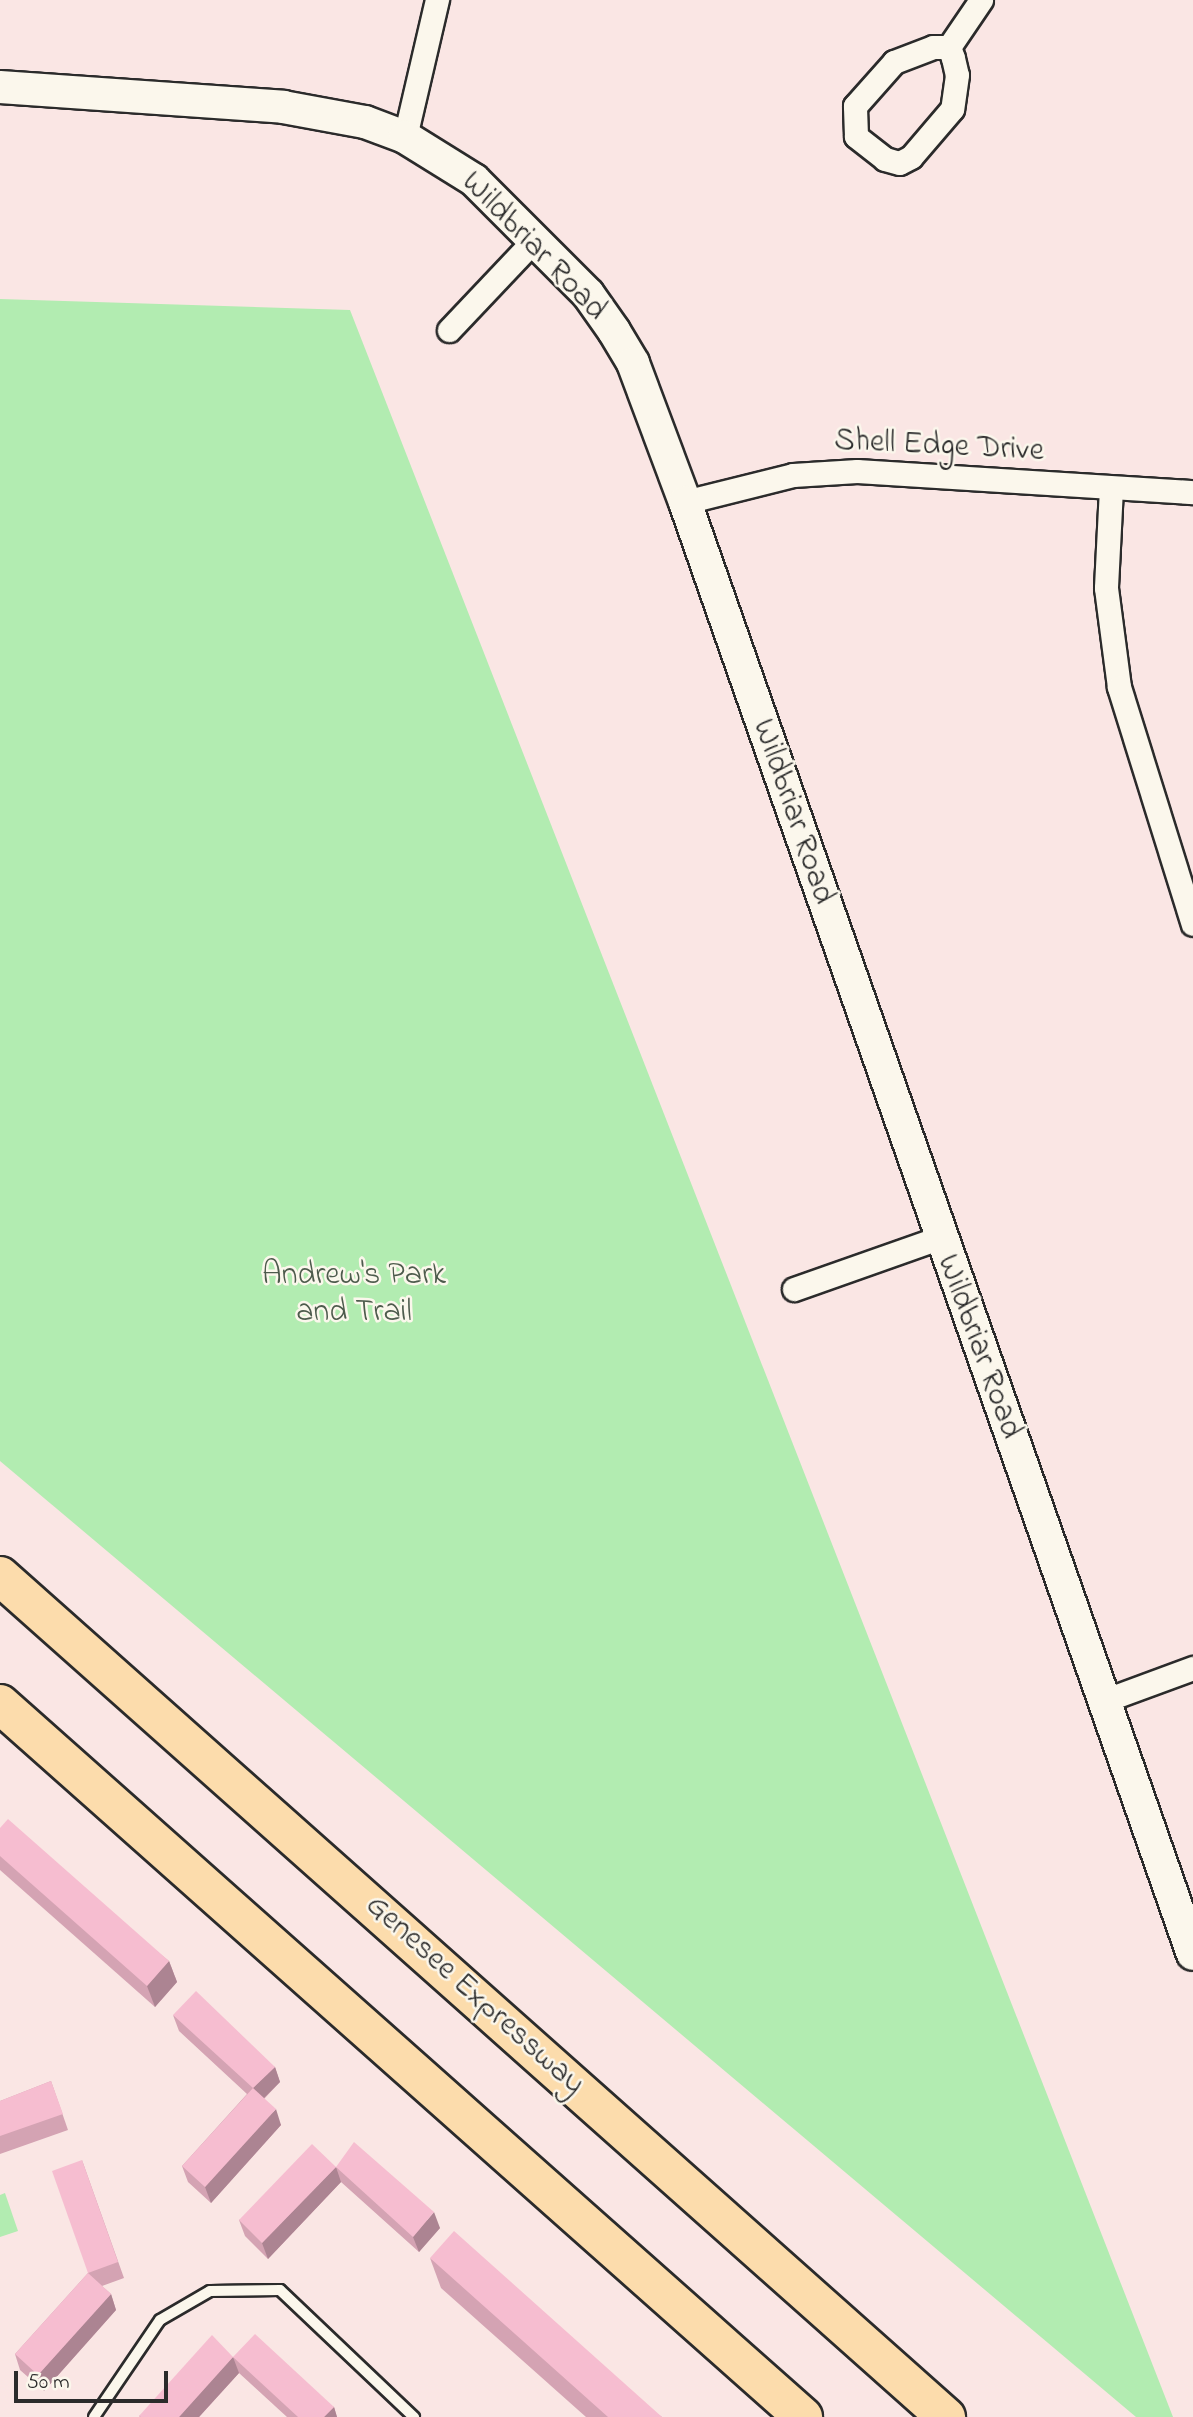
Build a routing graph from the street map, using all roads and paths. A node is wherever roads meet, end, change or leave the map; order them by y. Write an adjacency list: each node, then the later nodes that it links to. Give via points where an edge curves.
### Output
1 (437, 0): 5 (street)
2 (981, 0): 3 (street)
3 (949, 47): 3 (street, via 912,53 875,78 855,106 853,121 856,136 868,150 898,163 923,148 952,109 957,75)
4 (0, 87): 5 (street, Wildbriar Road, via 283,107 365,122)
5 (405, 137): 6 (street, Wildbriar Road, via 474,180)
6 (534, 240): 7 (street); 10 (street, Wildbriar Road, via 588,294 633,363)
7 (449, 330)
8 (1111, 488): 9 (street, Shell Edge Drive); 10 (street, Shell Edge Drive, via 845,471 793,475); 11 (street, via 1106,588 1119,687)
9 (1193, 492)
10 (685, 502): 12 (street, Wildbriar Road)
11 (1193, 923)
12 (939, 1238): 13 (street); 16 (street, Wildbriar Road)
13 (794, 1289)
14 (0, 1576): 19 (highway, Genesee Expressway)
15 (1193, 1668): 16 (street)
16 (1106, 1700): 18 (street, Wildbriar Road)
17 (0, 1704): 22 (highway)
18 (1193, 1954)
19 (755, 2245): 23 (highway, Genesee Expressway); 24 (highway)
20 (94, 2417): 21 (lane, via 160,2320 210,2291 280,2290)
21 (414, 2417)
22 (803, 2417)
23 (946, 2417)
24 (971, 2417)

